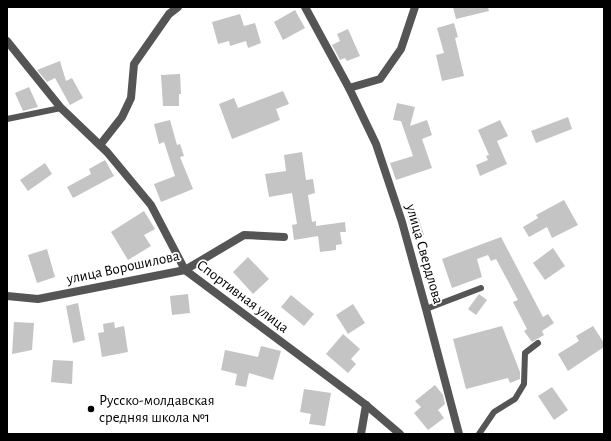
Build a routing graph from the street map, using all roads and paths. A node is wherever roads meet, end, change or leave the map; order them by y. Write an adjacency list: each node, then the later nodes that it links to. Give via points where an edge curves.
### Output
1 (178, 7): 8 (street, via 169,14 134,64 131,98 122,117)
2 (306, 7): 5 (street, улица Свердлова)
3 (415, 7): 5 (street, via 401,49 380,79)
4 (7, 41): 6 (street, Спортивная улица)
5 (349, 88): 13 (street, улица Свердлова, via 376,144 402,222)
6 (61, 108): 7 (lane); 8 (street, Спортивная улица)
7 (7, 119)
8 (100, 145): 10 (street, Спортивная улица, via 151,205)
9 (284, 236): 10 (street, улица Ворошилова, via 244,235)
10 (185, 270): 12 (street, улица Ворошилова, via 38,299); 15 (street, Спортивная улица)
11 (481, 288): 13 (lane)
12 (7, 296)
13 (426, 309): 18 (street, улица Свердлова)
14 (538, 343): 19 (lane, via 525,353 524,384 515,399 494,412)
15 (366, 405): 16 (street); 17 (street, Спортивная улица)
16 (361, 434)
17 (400, 434)
18 (459, 434)
19 (480, 434)

